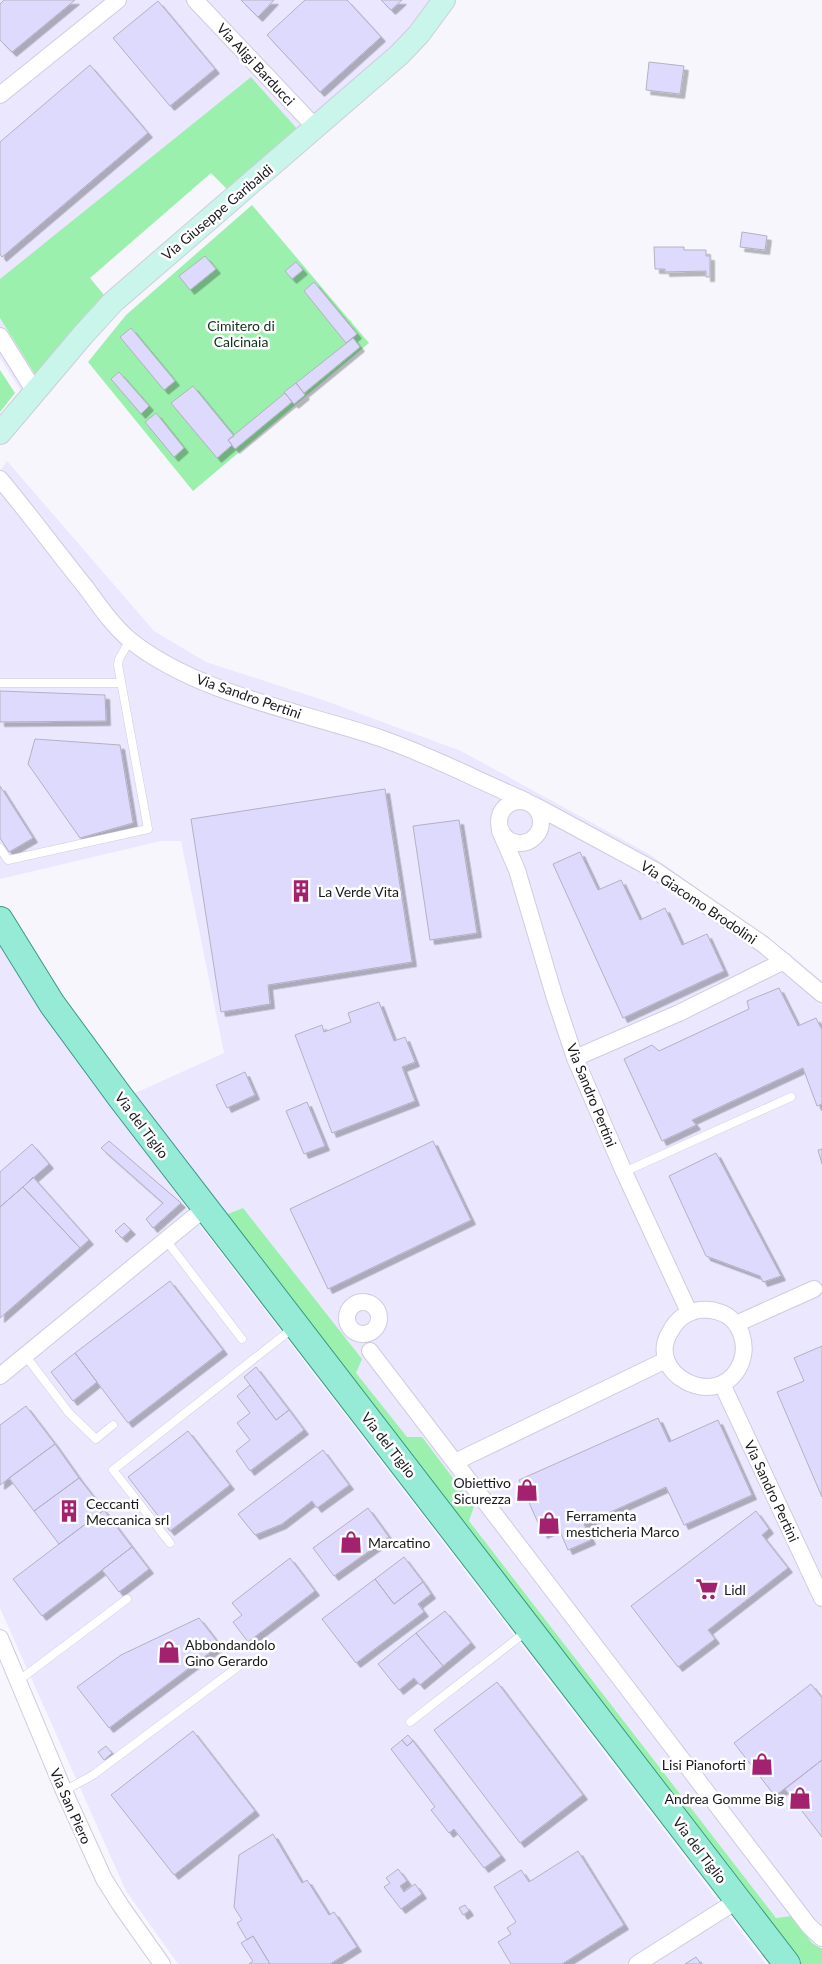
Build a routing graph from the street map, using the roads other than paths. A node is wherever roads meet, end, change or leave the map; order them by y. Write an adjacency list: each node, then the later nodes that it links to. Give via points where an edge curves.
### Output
1 (118, 0): 4 (street)
2 (195, 0): 5 (street, Via Aligi Barducci)
3 (444, 0): 5 (street, Via Giuseppe Garibaldi, via 399,55)
4 (0, 96)
5 (316, 128): 7 (street, Via Giuseppe Garibaldi, via 113,302)
6 (0, 336): 7 (street)
7 (35, 392): 8 (street, Via Giuseppe Garibaldi)
8 (0, 433)
9 (0, 479): 10 (street, Via Sandro Pertini)
10 (130, 640): 12 (lane, via 119,659); 13 (street, Via Sandro Pertini, via 155,658 204,682 380,738 429,756)
11 (0, 683): 12 (lane)
12 (122, 683): 18 (lane, via 148,829 8,860)
13 (481, 782): 14 (street, Via Sandro Pertini); 16 (street, Via Sandro Pertini, via 492,796)
14 (530, 803): 15 (street, Via Giacomo Brodolini); 16 (street, via 514,801 508,804 500,814); 17 (street, via 542,820)
15 (568, 823): 17 (street, via 549,825); 21 (street, Via Giacomo Brodolini, via 656,871)
16 (500, 825): 17 (street, via 505,837 512,842 527,842); 19 (street, Via Sandro Pertini)
17 (536, 836): 19 (street, via 522,855)
18 (0, 848)
19 (518, 870): 23 (street, Via Sandro Pertini)
20 (0, 920): 26 (main road, Via del Tiglio, via 52,1004)
21 (784, 961): 22 (street, Via Giacomo Brodolini); 23 (street, via 679,1013)
22 (822, 994)
23 (575, 1058): 25 (street, Via Sandro Pertini)
24 (791, 1098): 25 (lane)
25 (624, 1172): 29 (street, Via Sandro Pertini)
26 (205, 1208): 27 (street); 31 (main road, Via del Tiglio)
27 (165, 1239): 34 (lane); 36 (street)
28 (814, 1289): 30 (street)
29 (689, 1312): 30 (street, via 716,1311); 37 (street, via 676,1321 667,1337)
30 (736, 1324): 39 (street, via 744,1354 734,1375)
31 (296, 1325): 42 (lane, via 113,1470); 45 (main road, Via del Tiglio)
32 (352, 1330): 33 (street, via 364,1334); 33 (street, via 348,1323 349,1311 364,1302 378,1314 378,1324); 35 (street)
33 (373, 1330): 35 (street)
34 (242, 1339)
35 (370, 1351): 41 (street)
36 (24, 1355): 38 (street); 40 (lane, via 69,1413 96,1439)
37 (666, 1360): 39 (street, via 676,1375 692,1386); 41 (street)
38 (0, 1376)
39 (722, 1384): 43 (street, Via Sandro Pertini)
40 (113, 1425)
41 (455, 1462): 52 (street, via 809,1926)
42 (170, 1543)
43 (822, 1598)
44 (127, 1599): 48 (lane)
45 (530, 1628): 49 (lane); 51 (main road, Via del Tiglio)
46 (0, 1638): 48 (street, Via San Piero)
47 (242, 1663): 50 (lane, via 93,1775)
48 (18, 1681): 50 (street, Via San Piero)
49 (410, 1722)
50 (64, 1791): 53 (street, Via San Piero, via 104,1879)
51 (738, 1900): 54 (street); 55 (main road, Via del Tiglio)
52 (822, 1938)
53 (162, 1964)
54 (637, 1964)
55 (787, 1964)

